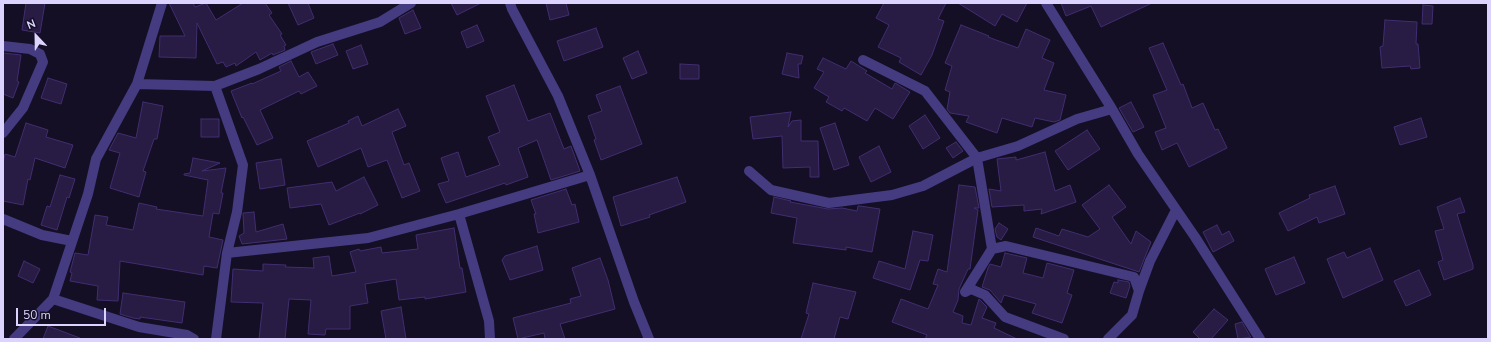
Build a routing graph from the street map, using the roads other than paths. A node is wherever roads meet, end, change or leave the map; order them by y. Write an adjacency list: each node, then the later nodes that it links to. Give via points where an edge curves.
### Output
1 (162, 3): 7 (street)
2 (411, 3): 8 (street, via 380,22 317,42)
3 (510, 3): 13 (street, via 558,96)
4 (1046, 3): 9 (street)
5 (3, 46): 10 (street, via 30,49 40,54 43,62 23,108)
6 (863, 60): 11 (street, via 925,91)
7 (137, 84): 8 (street); 17 (street, via 96,158 88,194)
8 (215, 86): 19 (street, via 243,164 237,212)
9 (1112, 109): 11 (street, via 1077,119 1018,146); 14 (street, via 1138,154)
10 (3, 133)
11 (977, 158): 12 (street, via 923,186 892,195 829,203 772,190); 18 (street)
12 (749, 171)
13 (590, 175): 15 (street); 26 (street)
14 (1176, 210): 20 (street); 29 (street)
15 (459, 214): 19 (street, via 368,238); 25 (street, via 489,321)
16 (3, 219): 17 (street, via 42,235)
17 (72, 240): 21 (street)
18 (992, 249): 20 (street, via 1006,246 1134,277); 27 (street, via 965,292 971,289 985,295 1005,317)
19 (227, 253): 24 (street)
20 (1138, 291): 28 (street, via 1132,315)
21 (53, 299): 22 (street); 23 (street, via 138,327 187,335)
22 (14, 339)
23 (194, 339)
24 (216, 339)
25 (490, 339)
26 (649, 339)
27 (1064, 339)
28 (1108, 339)
29 (1260, 339)

